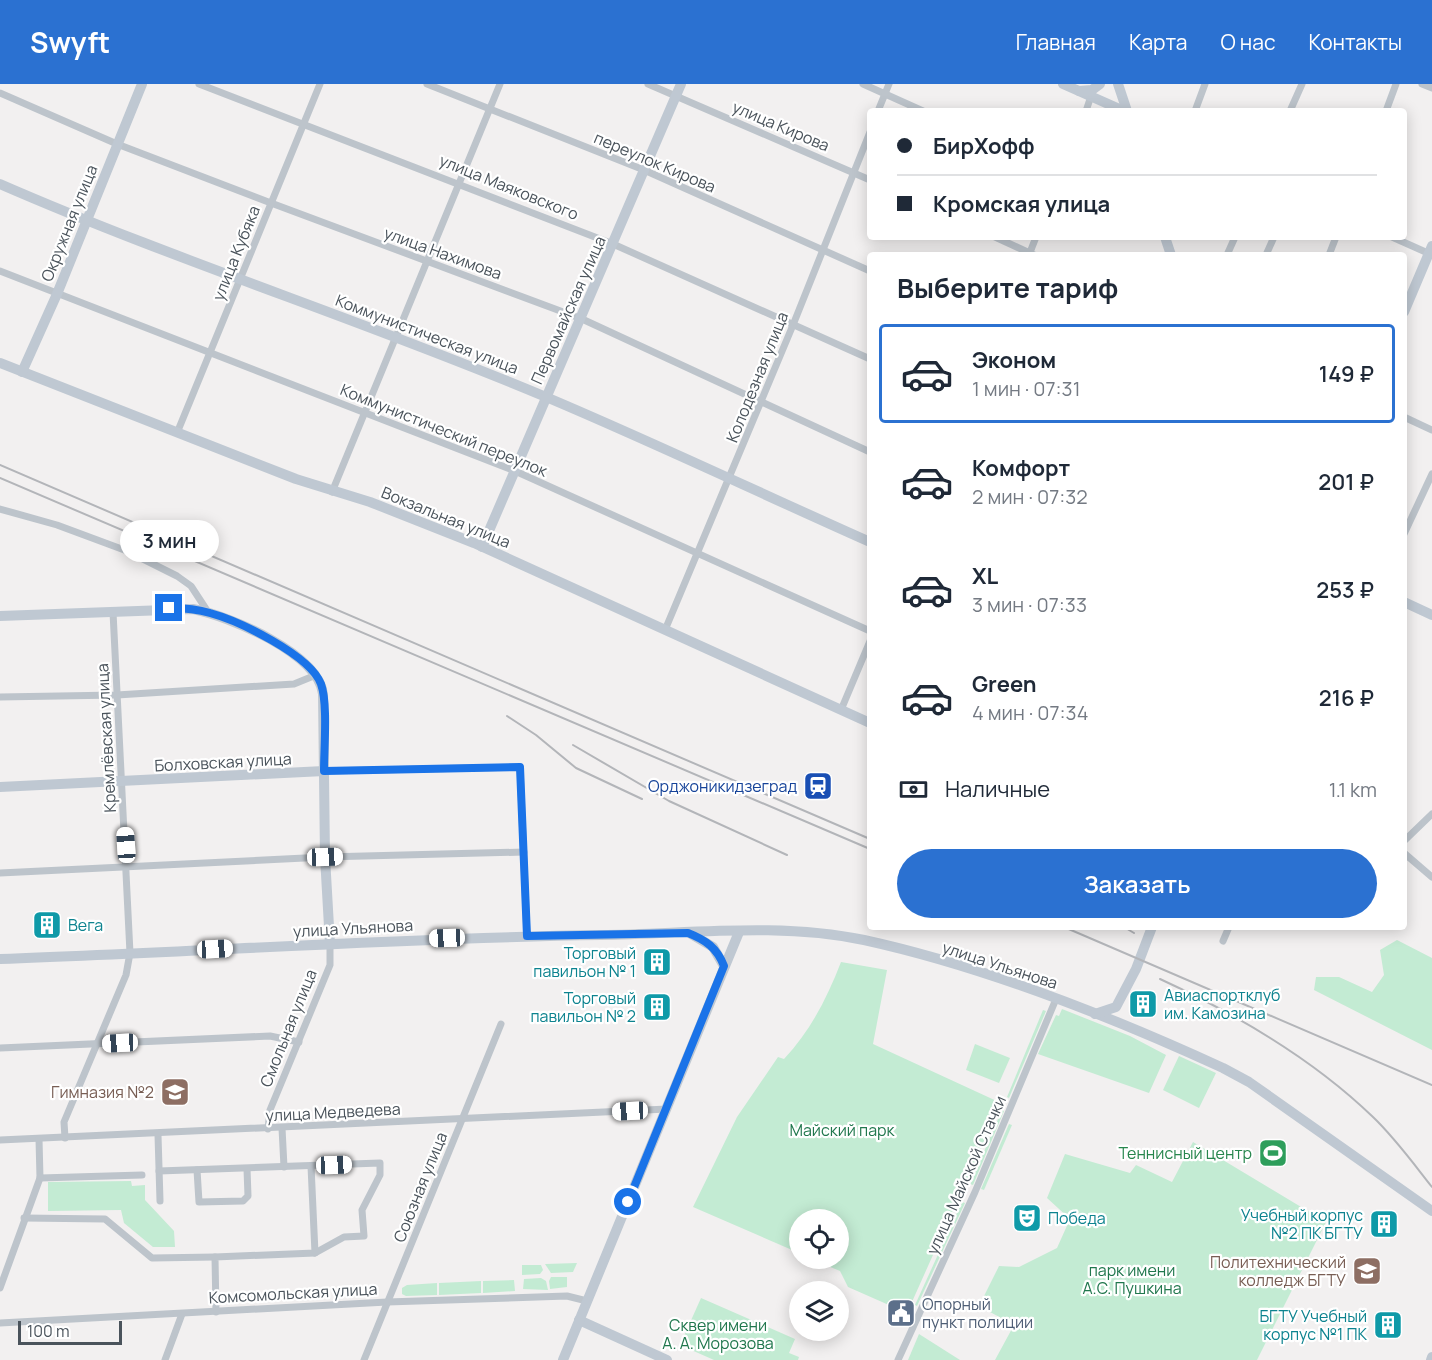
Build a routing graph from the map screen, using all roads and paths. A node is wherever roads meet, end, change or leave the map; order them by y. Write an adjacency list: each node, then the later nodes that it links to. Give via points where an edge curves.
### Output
1 (142, 84): 34 (main road, Окружная улица)
2 (199, 84): 32 (street, улица Маяковского)
3 (320, 84): 32 (street, улица Кубяка)
4 (427, 84): 31 (street, переулок Кирова)
5 (500, 84): 31 (street)
6 (648, 84): 21 (street, улица Кирова)
7 (681, 84): 21 (main road, Первомайская улица)
8 (863, 84): 20 (street)
9 (889, 84): 20 (street)
10 (1100, 84): 18 (main road, via 1092,90)
11 (1118, 84): 27 (main road)
12 (1205, 84): 28 (street)
13 (1302, 84): 29 (street)
14 (1396, 84): 30 (street)
15 (1422, 84): 17 (street)
16 (1065, 85): 18 (main road)
17 (1432, 88)
18 (1078, 91): 22 (main road)
19 (0, 93): 34 (street, улица Нахимова)
20 (885, 94): 23 (street); 24 (street)
21 (676, 96): 35 (main road, Первомайская улица); 36 (street, улица Кирова)
22 (1091, 96): 25 (street); 26 (main road)
23 (879, 108)
24 (916, 108)
25 (1087, 108)
26 (1118, 108)
27 (1124, 108)
28 (1196, 108)
29 (1291, 108)
30 (1387, 108)
31 (489, 110): 35 (street, переулок Кирова); 38 (street)
32 (304, 123): 38 (street, улица Маяковского); 40 (street, улица Кубяка)
33 (867, 140): 36 (street, Колодезная улица)
34 (117, 144): 40 (street, улица Нахимова); 41 (main road, Окружная улица)
35 (644, 170): 44 (main road, Первомайская улица); 45 (street, переулок Кирова)
36 (854, 173): 37 (street, улица Кирова); 45 (street, Колодезная улица)
37 (867, 179)
38 (459, 183): 44 (street, улица Маяковского); 48 (street)
39 (0, 184): 41 (main road, Коммунистическая улица)
40 (271, 203): 48 (street, улица Нахимова); 51 (street, улица Кубяка)
41 (86, 222): 51 (main road, Коммунистическая улица); 52 (main road, Окружная улица)
42 (1001, 240): 46 (street)
43 (1400, 240): 47 (street)
44 (613, 244): 54 (main road, Первомайская улица); 55 (street, улица Маяковского)
45 (823, 249): 49 (street, переулок Кирова); 55 (street, Колодезная улица)
46 (1027, 252)
47 (1431, 252): 53 (main road)
48 (426, 261): 54 (street, улица Нахимова); 56 (street)
49 (867, 270)
50 (0, 271): 52 (street, Коммунистический переулок)
51 (241, 278): 56 (main road, Коммунистическая улица); 57 (street, улица Кубяка)
52 (57, 294): 57 (street, Коммунистический переулок); 60 (main road, Окружная улица)
53 (1407, 305)
54 (582, 319): 61 (main road, Первомайская улица); 62 (street, улица Нахимова)
55 (793, 325): 58 (street, улица Маяковского); 62 (street, Колодезная улица)
56 (395, 337): 61 (main road, Коммунистическая улица); 63 (street)
57 (210, 353): 63 (street, Коммунистический переулок); 66 (street, улица Кубяка)
58 (867, 358)
59 (0, 363): 60 (main road, Вокзальная улица)
60 (22, 372): 66 (main road, Вокзальная улица)
61 (546, 397): 68 (main road, Первомайская улица); 70 (main road, Коммунистическая улица)
62 (760, 402): 67 (street, улица Нахимова); 70 (street, Колодезная улица)
63 (364, 412): 68 (street, Коммунистический переулок); 71 (street)
64 (1407, 418): 65 (street)
65 (1432, 430)
66 (177, 433): 71 (main road, Вокзальная улица)
67 (867, 451)
68 (515, 471): 75 (main road, Первомайская улица); 76 (street, Коммунистический переулок)
69 (1432, 474): 73 (street)
70 (729, 479): 74 (main road, Коммунистическая улица); 76 (street, Колодезная улица)
71 (332, 492): 75 (main road, Вокзальная улица, via 381,506)
72 (0, 509): 79 (street, via 57,525 137,556 191,586)
73 (1407, 528)
74 (867, 541)
75 (482, 547): 82 (main road, Вокзальная улица)
76 (697, 553): 82 (street, Колодезная улица); 83 (street, Коммунистический переулок)
77 (1407, 603): 80 (main road)
78 (113, 612): 79 (main road, via 183,608); 81 (main road); 86 (street, Кремлёвская улица)
79 (208, 612): 85 (main road, via 279,645)
80 (1432, 615)
81 (0, 616)
82 (665, 630): 88 (main road, Вокзальная улица)
83 (867, 630)
84 (867, 648): 88 (street)
85 (316, 675): 86 (street, via 294,684); 90 (main road, Смольная улица, via 321,686)
86 (117, 695): 87 (street); 91 (street, Кремлёвская улица)
87 (0, 697)
88 (841, 710): 89 (main road, Вокзальная улица)
89 (867, 722)
90 (324, 771): 91 (main road, Болховская улица); 95 (street, Болховская улица, via 520,767); 97 (main road, Смольная улица)
91 (121, 783): 92 (main road, Болховская улица); 98 (street, Кремлёвская улица)
92 (0, 787)
93 (1432, 814): 94 (street)
94 (1407, 838)
95 (524, 852): 97 (street); 105 (street)
96 (1407, 856): 100 (street)
97 (325, 857): 98 (street); 107 (main road, Смольная улица)
98 (127, 866): 99 (street); 108 (street, Кремлёвская улица)
99 (0, 873)
100 (1432, 877)
101 (1151, 930): 112 (main road)
102 (1228, 930): 106 (street)
103 (739, 932): 104 (main road, улица Ульянова); 110 (main road); 111 (main road, улица Ульянова, via 811,932 862,940)
104 (688, 933): 105 (main road, улица Ульянова); 110 (main road, via 713,947)
105 (527, 936): 107 (main road, улица Ульянова)
106 (1223, 941)
107 (330, 944): 108 (main road, улица Ульянова); 116 (street, Смольная улица, via 330,965)
108 (130, 953): 109 (main road, улица Ульянова); 117 (street, Кремлёвская улица, via 126,975)
109 (0, 959)
110 (724, 966): 119 (main road)
111 (1056, 999): 113 (main road, улица Ульянова); 150 (street, улица Майской Стачки)
112 (1116, 1007): 113 (main road); 115 (main road)
113 (1095, 1014): 115 (main road, улица Ульянова)
114 (501, 1024): 120 (street, Союзная улица)
115 (1123, 1025): 135 (main road, улица Ульянова, via 1249,1082)
116 (299, 1042): 117 (street, via 270,1036); 122 (street, Смольная улица, via 270,1110)
117 (98, 1044): 118 (street); 124 (street, Кремлёвская улица, via 64,1122)
118 (0, 1048)
119 (667, 1109): 120 (street, улица Медведева); 140 (main road)
120 (463, 1119): 121 (street, улица Медведева); 141 (street, Союзная улица)
121 (282, 1128): 122 (street, улица Медведева); 128 (street)
122 (268, 1129): 123 (street, улица Медведева)
123 (158, 1135): 124 (street, улица Медведева); 131 (street)
124 (65, 1138): 125 (street, улица Медведева)
125 (39, 1139): 126 (street, улица Медведева); 133 (street)
126 (0, 1140)
127 (311, 1166): 128 (street); 137 (street); 137 (street, via 380,1163 380,1175 362,1210 364,1236 344,1237)
128 (284, 1167): 129 (street)
129 (247, 1169): 130 (street); 130 (street, via 248,1196 243,1201 221,1202 199,1202)
130 (197, 1170): 131 (street)
131 (159, 1171): 134 (street)
132 (142, 1175): 133 (street)
133 (40, 1178): 136 (street)
134 (160, 1201)
135 (1432, 1211)
136 (24, 1218): 138 (street, via 105,1219 152,1258); 139 (street)
137 (315, 1253): 138 (street)
138 (215, 1257): 142 (street)
139 (0, 1288)
140 (587, 1301): 141 (street, Комсомольская улица, via 567,1296); 144 (main road)
141 (387, 1302): 142 (street, Комсомольская улица); 147 (street, Союзная улица)
142 (216, 1312): 143 (street, Комсомольская улица)
143 (182, 1314): 145 (street, Комсомольская улица); 146 (street)
144 (579, 1320): 148 (main road); 149 (main road)
145 (0, 1323)
146 (165, 1360)
147 (364, 1360)
148 (563, 1360)
149 (666, 1360)
150 (898, 1360)

